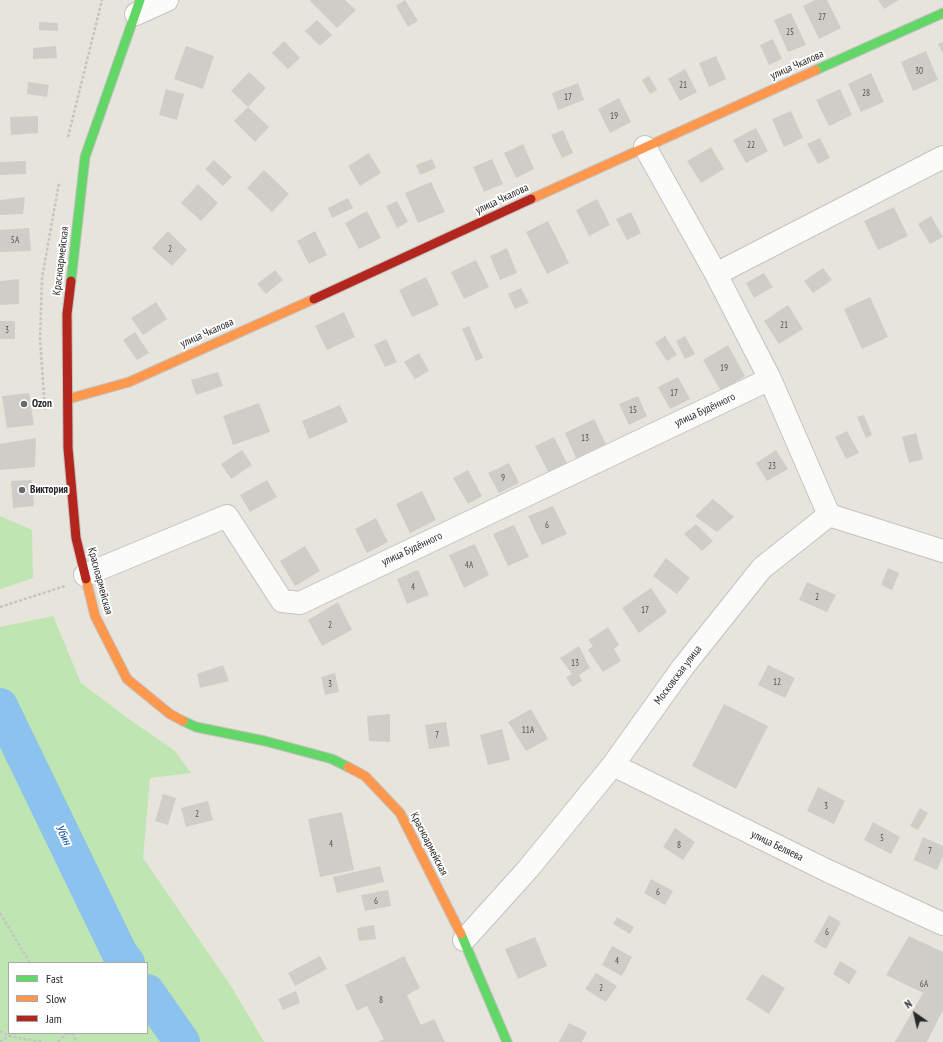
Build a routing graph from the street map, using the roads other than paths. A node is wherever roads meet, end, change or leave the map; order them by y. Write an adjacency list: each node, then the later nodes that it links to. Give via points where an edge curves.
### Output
1 (167, 0): 2 (street)
2 (138, 7): 8 (street, Красноармейская, via 85,157 67,314)
3 (943, 13): 4 (street, улица Чкалова)
4 (644, 147): 6 (street); 8 (street, улица Чкалова, via 129,382)
5 (943, 157): 6 (street)
6 (716, 274): 7 (street)
7 (770, 379): 9 (street); 11 (street, улица Будённого, via 300,603 282,601 227,516)
8 (68, 399): 11 (street, Красноармейская, via 68,448 76,538)
9 (828, 515): 10 (street); 12 (street, Московская улица, via 762,568 684,667)
10 (943, 551)
11 (85, 576): 14 (street, Красноармейская, via 95,616 127,679 170,714 196,727 332,759 365,776 400,813)
12 (613, 765): 13 (street, улица Беляева, via 828,871); 14 (street, Московская улица, via 528,869)
13 (943, 924)
14 (464, 940): 15 (street, Красноармейская)
15 (507, 1042)

